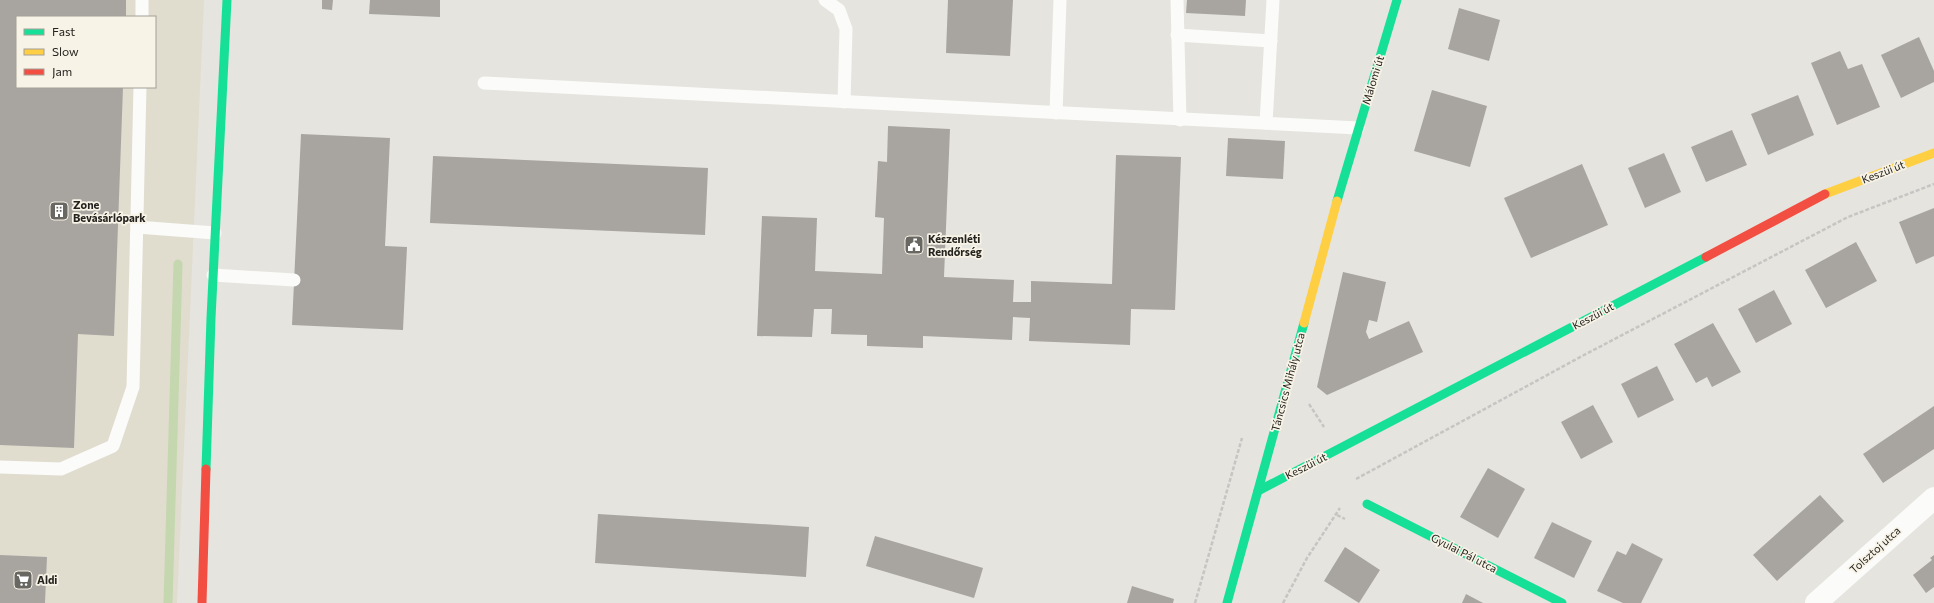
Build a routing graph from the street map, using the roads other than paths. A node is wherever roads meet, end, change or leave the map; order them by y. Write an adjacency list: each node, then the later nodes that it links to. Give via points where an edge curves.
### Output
1 (142, 0): 8 (lane)
2 (227, 0): 21 (street)
3 (825, 0): 13 (lane, via 838,10 846,29)
4 (1060, 0): 14 (lane)
5 (1177, 0): 9 (lane)
6 (1273, 0): 10 (lane)
7 (1397, 0): 17 (street, Málomi út)
8 (142, 16)
9 (1177, 35): 10 (lane); 15 (lane)
10 (1271, 41): 16 (lane)
11 (484, 83): 13 (lane)
12 (140, 88): 20 (lane)
13 (844, 102): 14 (lane)
14 (1056, 113): 15 (lane)
15 (1180, 120): 16 (lane)
16 (1266, 123): 17 (lane)
17 (1358, 128): 19 (street, Málomi út)
18 (1934, 153): 25 (street, Keszüi út, via 1830,192)
19 (1348, 161): 25 (street, Táncsics Mihály utca)
20 (137, 227): 21 (lane); 24 (lane, via 133,387 113,446 61,469)
21 (216, 233): 22 (street)
22 (214, 275): 23 (lane); 28 (street)
23 (294, 280)
24 (0, 467)
25 (1258, 491): 29 (street, Táncsics Mihály utca)
26 (1934, 498): 31 (street, Tolsztoj utca)
27 (1367, 504): 30 (street, Gyulai Pál utca)
28 (202, 603)
29 (1227, 603)
30 (1562, 603)
31 (1816, 603)

